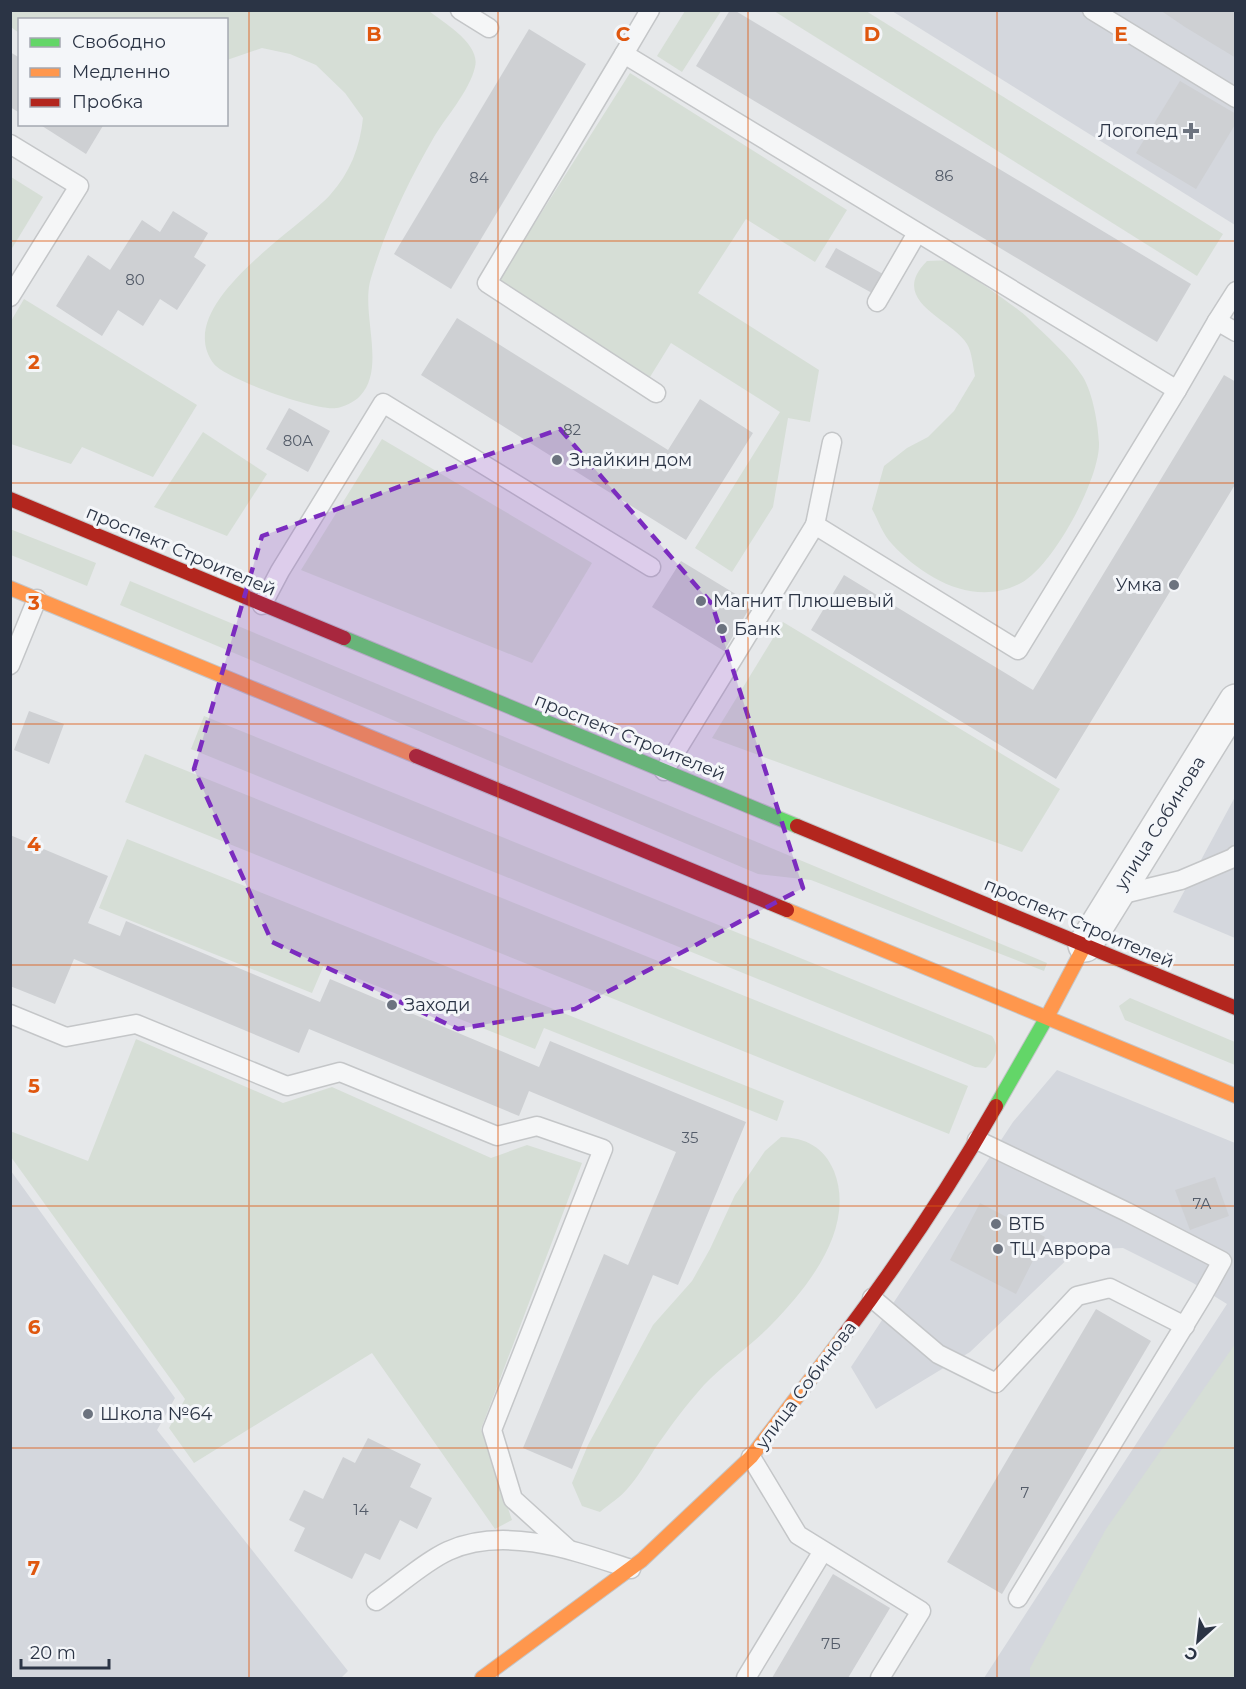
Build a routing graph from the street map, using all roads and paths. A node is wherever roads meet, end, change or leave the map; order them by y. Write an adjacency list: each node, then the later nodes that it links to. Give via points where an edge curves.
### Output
1 (460, 10): 4 (lane)
2 (650, 10): 5 (lane)
3 (1092, 10): 6 (lane)
4 (489, 28)
5 (624, 54): 8 (lane); 15 (lane, via 487,283)
6 (1236, 98)
7 (10, 144): 10 (lane, via 79,186)
8 (917, 233): 11 (lane); 14 (lane)
9 (1236, 291): 12 (lane)
10 (10, 297)
11 (877, 302)
12 (1217, 321): 13 (lane); 14 (lane)
13 (1236, 332)
14 (1178, 390): 18 (lane, via 1018,650)
15 (656, 393)
16 (832, 442): 18 (lane)
17 (10, 499): 22 (main road, проспект Строителей)
18 (815, 525): 25 (lane)
19 (651, 567): 22 (lane, via 383,403)
20 (10, 588): 21 (main road)
21 (37, 598): 23 (lane); 31 (main road)
22 (262, 605): 25 (main road, проспект Строителей)
23 (10, 664)
24 (1236, 701): 27 (street, улица Собинова)
25 (664, 771): 28 (main road, проспект Строителей)
26 (1236, 855): 27 (lane, via 1181,880)
27 (1115, 896): 28 (street, улица Собинова)
28 (1085, 945): 29 (main road, проспект Строителей); 31 (main road, улица Собинова)
29 (1236, 1008)
30 (10, 1014): 37 (lane, via 66,1037 136,1024 287,1086 340,1072 496,1136 537,1126 603,1149 492,1430 513,1499)
31 (1047, 1017): 32 (main road); 33 (main road, улица Собинова)
32 (1236, 1096)
33 (977, 1140): 34 (main road, улица Собинова); 35 (lane, via 1221,1261)
34 (872, 1298): 35 (lane, via 938,1354 996,1383 1077,1296 1110,1288); 36 (main road, улица Собинова)
35 (1185, 1326): 40 (lane)
36 (750, 1457): 38 (lane, via 798,1535); 39 (main road, улица Собинова)
37 (567, 1548): 39 (lane); 41 (lane, via 495,1539 448,1551)
38 (823, 1551): 43 (lane); 44 (lane, via 921,1611)
39 (631, 1569): 42 (main road, улица Собинова)
40 (1018, 1598)
41 (376, 1601)
42 (482, 1678)
43 (746, 1678)
44 (880, 1678)

